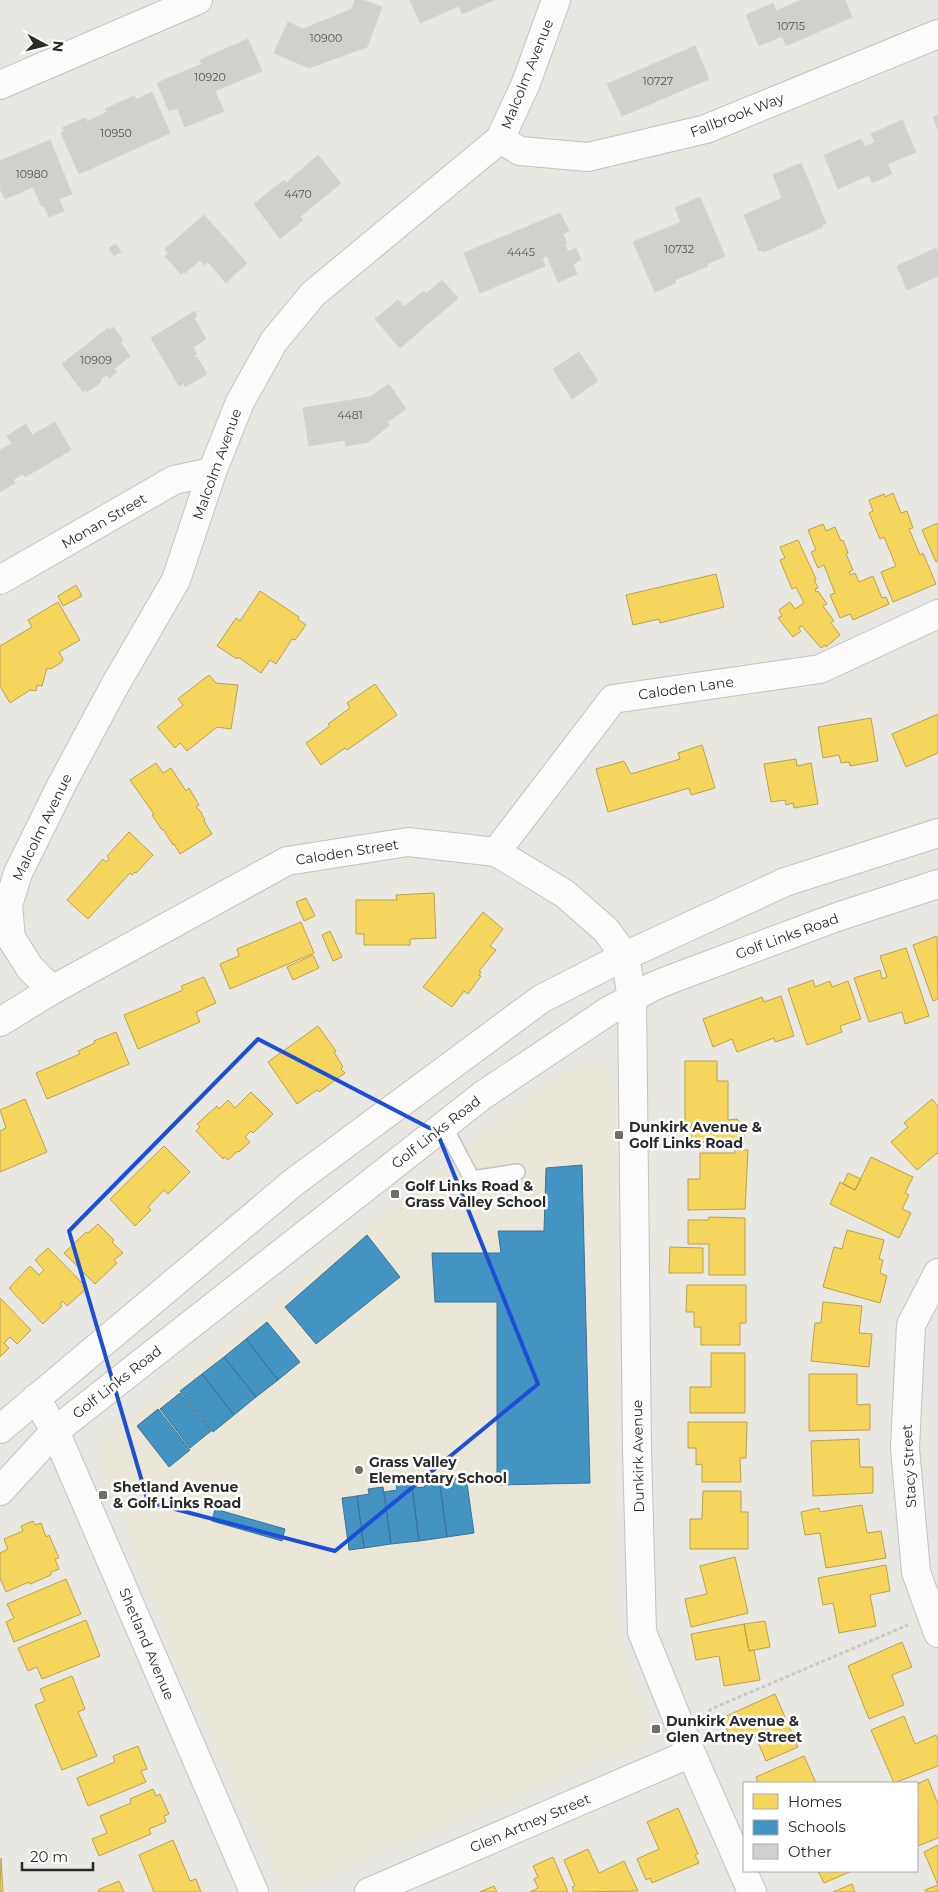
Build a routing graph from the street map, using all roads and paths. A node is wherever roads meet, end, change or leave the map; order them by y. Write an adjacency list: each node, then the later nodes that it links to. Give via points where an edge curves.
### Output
1 (198, 0): 4 (street)
2 (556, 0): 5 (street, Malcolm Avenue, via 526,83)
3 (938, 34): 5 (street, Fallbrook Way, via 697,132 588,157 520,150)
4 (0, 85)
5 (500, 140): 6 (street, Malcolm Avenue, via 313,294 274,341 240,402)
6 (212, 472): 7 (street, Monan Street, via 174,480); 13 (street, Malcolm Avenue, via 176,580 62,784 18,873 8,905 11,938 30,968)
7 (0, 580)
8 (938, 614): 10 (street, Caloden Lane, via 820,670 613,699)
9 (938, 833): 12 (street, via 786,882)
10 (496, 852): 12 (street, Caloden Street, via 565,894 606,930); 13 (street, Caloden Street, via 408,842 287,861)
11 (938, 884): 14 (street, Golf Links Road, via 739,953 654,986)
12 (624, 956): 14 (street, Caloden Street); 19 (street, via 541,999 294,1182)
13 (52, 990): 15 (street, Caloden Street)
14 (632, 998): 16 (street, Golf Links Road, via 483,1095); 24 (street, Dunkirk Avenue, via 642,1632)
15 (0, 1022)
16 (444, 1126): 17 (lane, via 472,1179); 21 (street, Golf Links Road)
17 (517, 1172)
18 (938, 1272): 23 (street, Stacy Street, via 911,1326 905,1448 916,1572)
19 (36, 1398): 20 (street); 21 (street, Shetland Avenue)
20 (0, 1429)
21 (55, 1431): 22 (street, Golf Links Road); 28 (street, Shetland Avenue)
22 (0, 1491)
23 (935, 1624): 24 (path, via 711,1709 698,1721)
24 (681, 1727): 25 (street, Dunkirk Avenue)
25 (691, 1753): 26 (street, Dunkirk Avenue); 29 (street, Glen Artney Street)
26 (743, 1871)
27 (743, 1872): 30 (street, Dunkirk Avenue)
28 (254, 1892)
29 (369, 1892)
30 (752, 1892)

